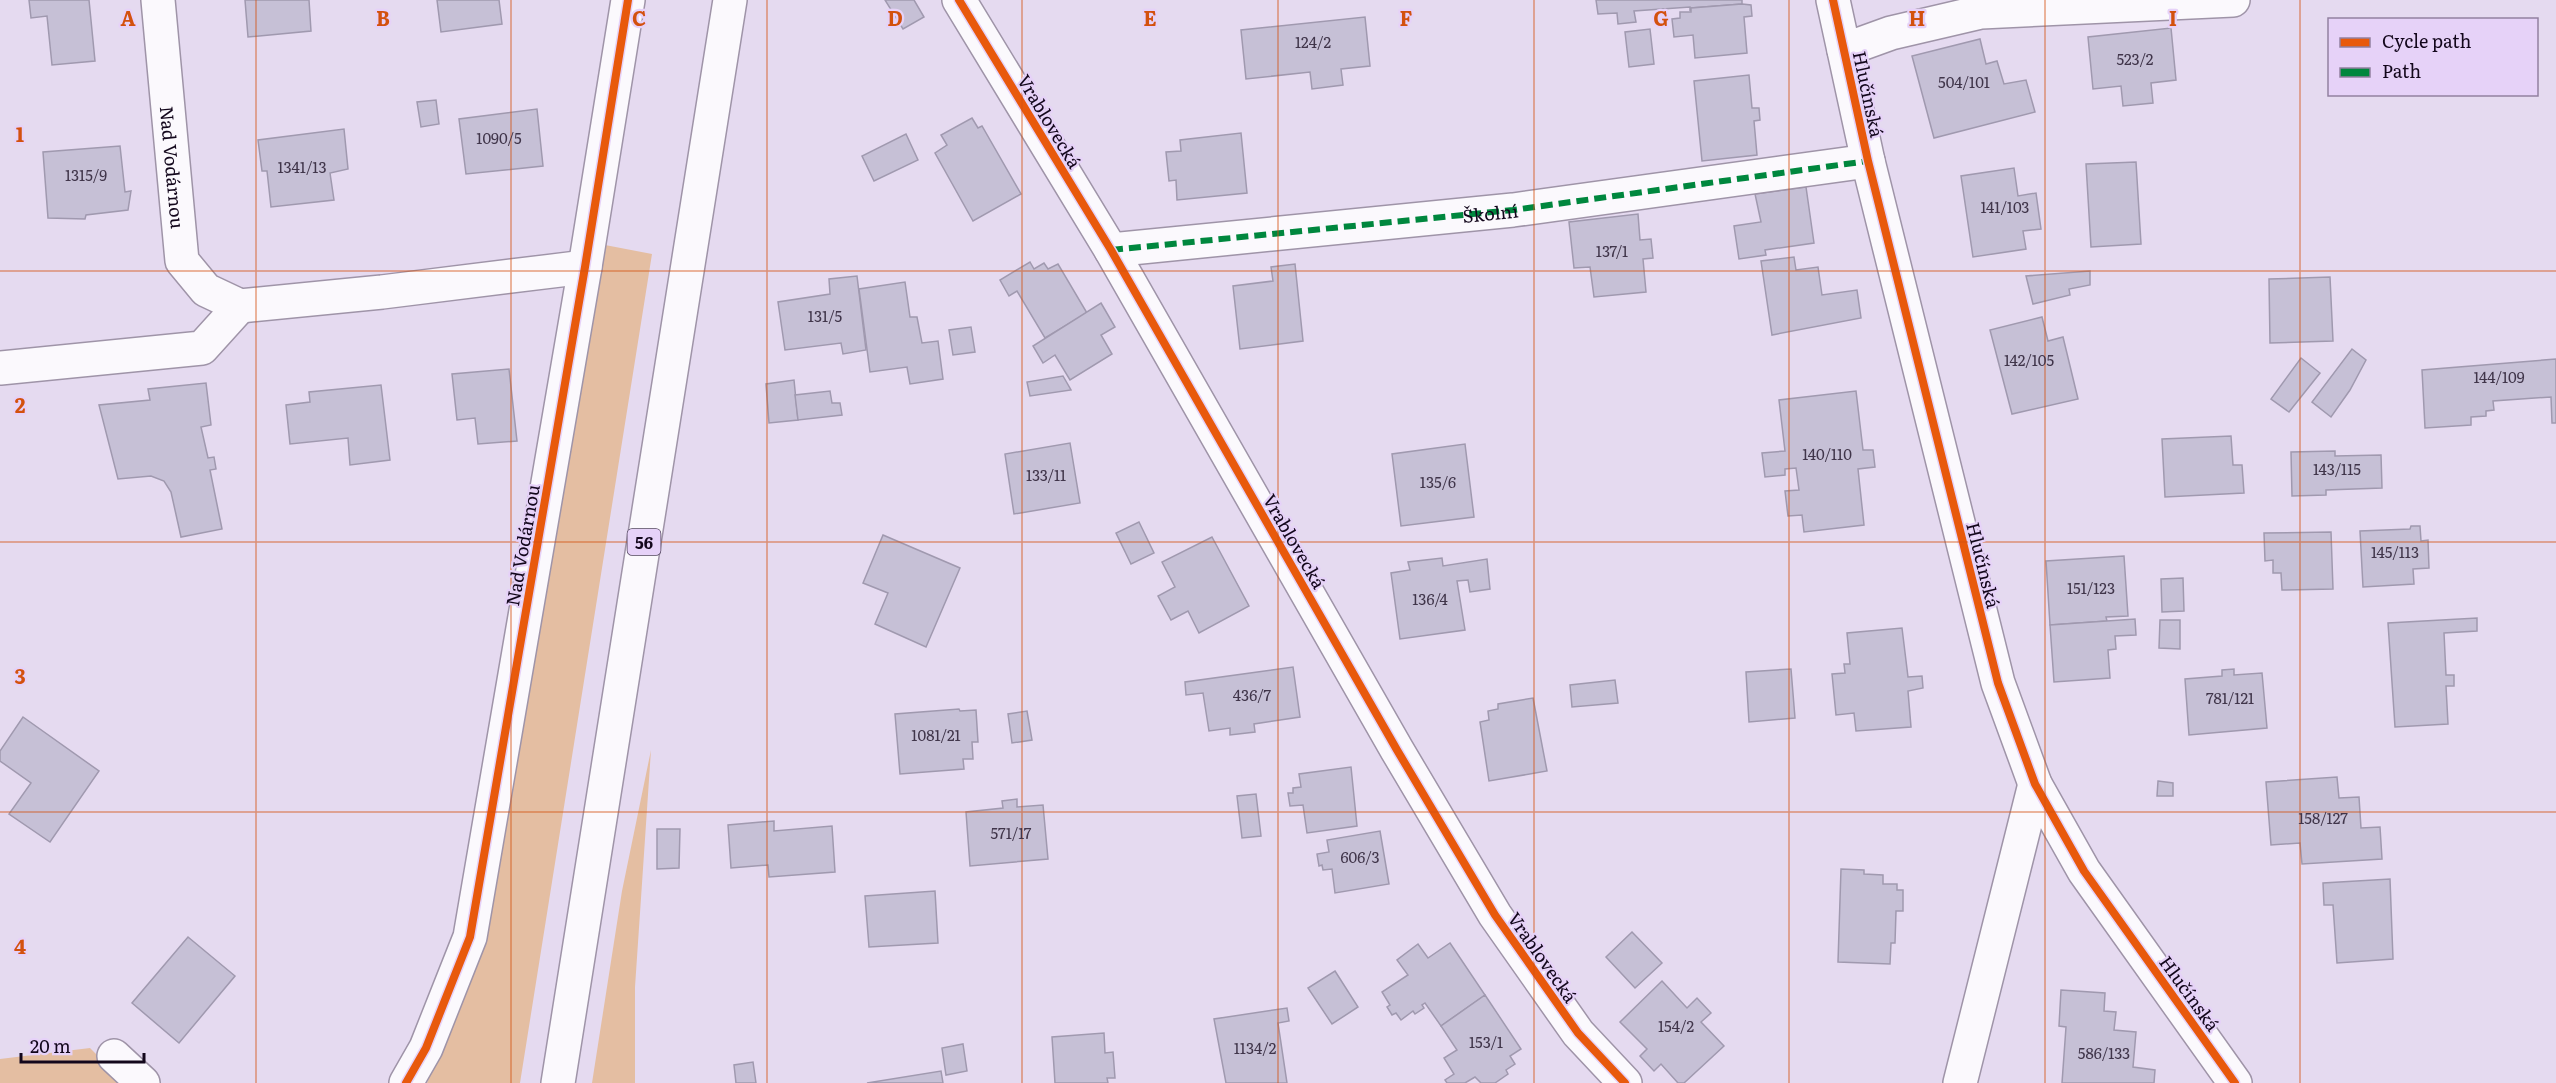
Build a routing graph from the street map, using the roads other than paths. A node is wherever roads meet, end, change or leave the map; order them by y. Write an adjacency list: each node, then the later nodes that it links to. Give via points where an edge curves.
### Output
1 (158, 0): 11 (street, Nad Vodárnou, via 182,261 206,290)
2 (628, 0): 10 (street, Nad Vodárnou)
3 (730, 0): 17 (street, 56)
4 (959, 0): 9 (street, Vrablovecká)
5 (1833, 0): 7 (street, Hlučínská)
6 (2233, 0): 7 (street, via 1982,12 1891,33)
7 (1844, 50): 8 (street, Hlučínská)
8 (1868, 161): 9 (street, Školní, via 1513,210); 13 (street, Hlučínská, via 1998,683)
9 (1111, 250): 18 (street, Vrablovecká, via 1495,915 1578,1033)
10 (585, 267): 11 (street); 16 (street, Nad Vodárnou, via 470,937 426,1048)
11 (240, 306): 12 (street, via 202,348)
12 (0, 368)
13 (2035, 784): 19 (street); 20 (street, Hlučínská, via 2084,871)
14 (114, 1056): 15 (street)
15 (144, 1083)
16 (406, 1083)
17 (558, 1083)
18 (1625, 1083)
19 (1960, 1083)
20 (2235, 1083)

